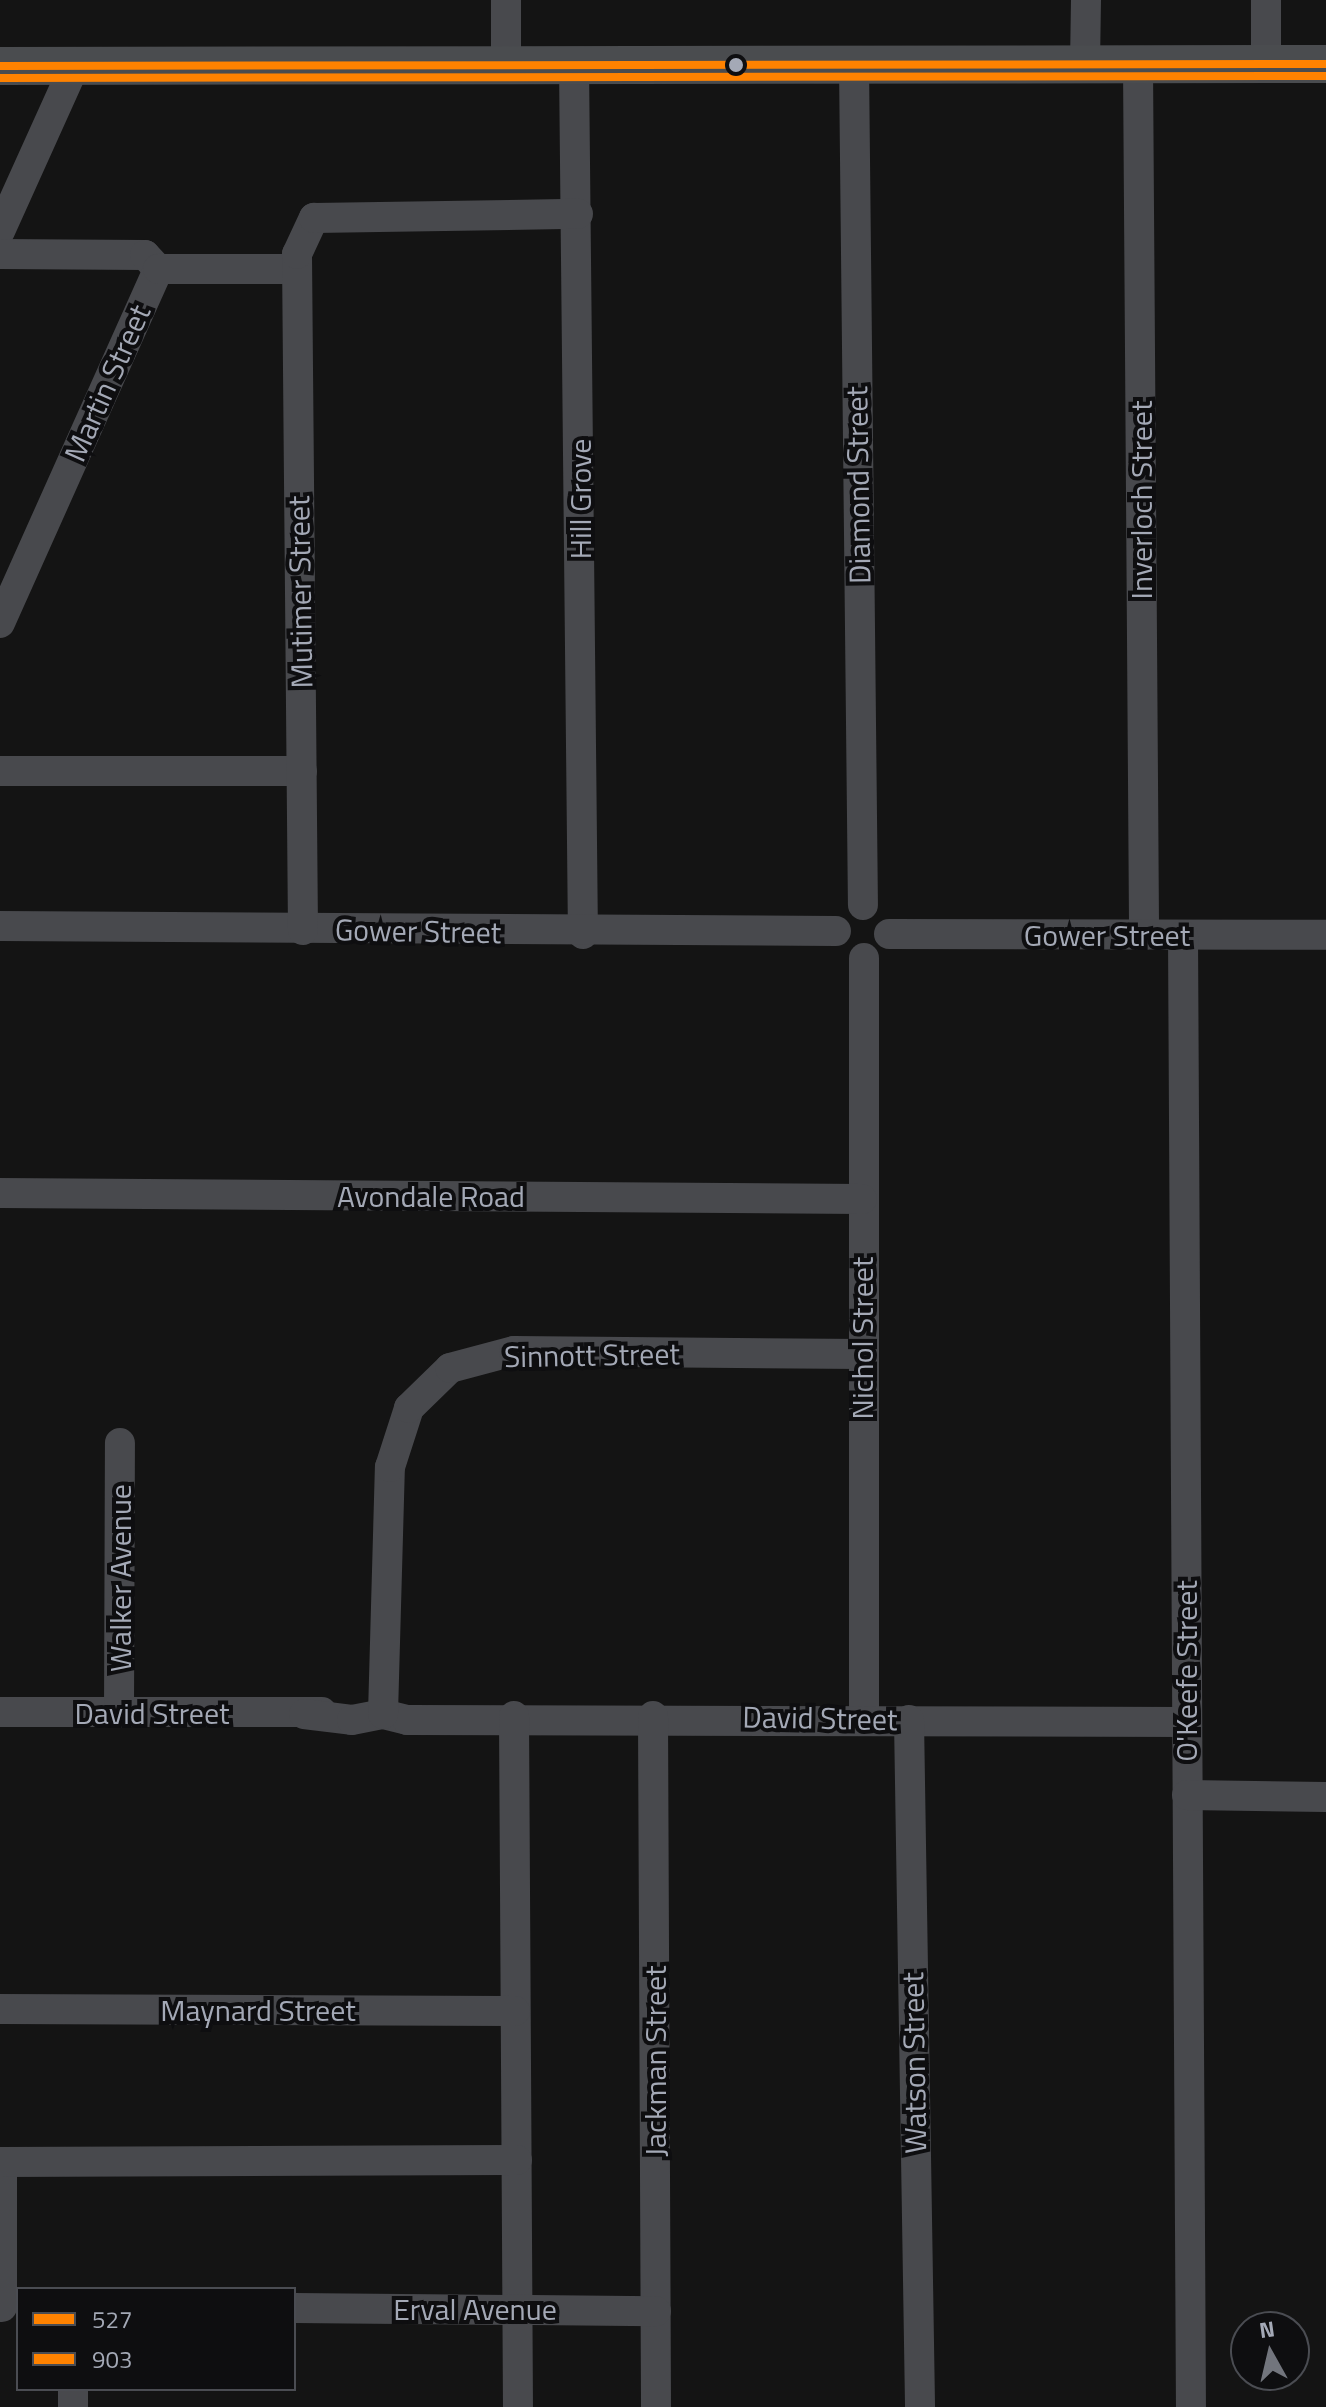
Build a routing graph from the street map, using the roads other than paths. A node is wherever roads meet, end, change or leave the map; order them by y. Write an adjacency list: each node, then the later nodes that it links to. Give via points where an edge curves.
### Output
1 (506, 0): 6 (street)
2 (1086, 0): 4 (street)
3 (1266, 0): 10 (street)
4 (1085, 64): 8 (main road); 9 (main road)
5 (1326, 64): 10 (main road)
6 (506, 65): 7 (main road); 12 (main road)
7 (574, 65): 8 (main road); 13 (street, Hill Grove)
8 (854, 65): 20 (street, Diamond Street)
9 (1138, 65): 10 (main road); 26 (street, Inverloch Street)
10 (1266, 65)
11 (0, 66): 12 (main road)
12 (74, 67): 14 (street)
13 (578, 214): 15 (street, via 314,218); 24 (street, Hill Grove)
14 (0, 249): 16 (street, via 145,255)
15 (296, 261): 16 (street, Martin Street); 19 (street, Mutimer Street)
16 (158, 269): 17 (street, Martin Street)
17 (0, 623)
18 (0, 771): 19 (street)
19 (302, 771): 22 (street, Mutimer Street)
20 (863, 905): 23 (street, via 843,914); 25 (street, via 883,916)
21 (0, 926): 22 (street, Gower Street)
22 (303, 930): 24 (street, Gower Street)
23 (836, 931): 24 (street, Gower Street); 29 (street, via 843,950)
24 (583, 934)
25 (889, 934): 26 (street, Gower Street); 29 (street, via 881,950)
26 (1144, 935): 27 (street, Gower Street)
27 (1183, 935): 28 (street, Gower Street); 41 (street, O'Keefe Street)
28 (1326, 935)
29 (864, 958): 31 (street, Nichol Street)
30 (0, 1193): 31 (street, Avondale Road)
31 (862, 1199): 32 (street, Nichol Street)
32 (862, 1354): 34 (street, Sinnott Street, via 514,1351 450,1368 409,1408 390,1467); 39 (street, Nichol Street)
33 (120, 1443): 36 (street, Walker Avenue)
34 (383, 1708): 36 (street, David Street, via 352,1720 304,1714); 37 (street, David Street)
35 (0, 1712): 36 (street, David Street)
36 (119, 1713)
37 (514, 1716): 38 (street, David Street); 45 (street)
38 (653, 1716): 39 (street, David Street); 50 (street, Jackman Street)
39 (864, 1717): 40 (street, David Street)
40 (909, 1720): 41 (street, David Street); 53 (street, Watson Street)
41 (1187, 1722): 42 (street, O'Keefe Street)
42 (1187, 1795): 43 (street); 54 (street, O'Keefe Street)
43 (1326, 1797)
44 (0, 2009): 45 (street, Maynard Street)
45 (515, 2011): 46 (street)
46 (517, 2160): 47 (street, via 2,2162); 49 (street)
47 (7, 2307)
48 (296, 2308): 49 (street, Erval Avenue)
49 (519, 2308): 50 (street, Erval Avenue); 51 (street)
50 (656, 2311): 52 (street, Jackman Street)
51 (518, 2407)
52 (656, 2407)
53 (920, 2407)
54 (1191, 2407)

